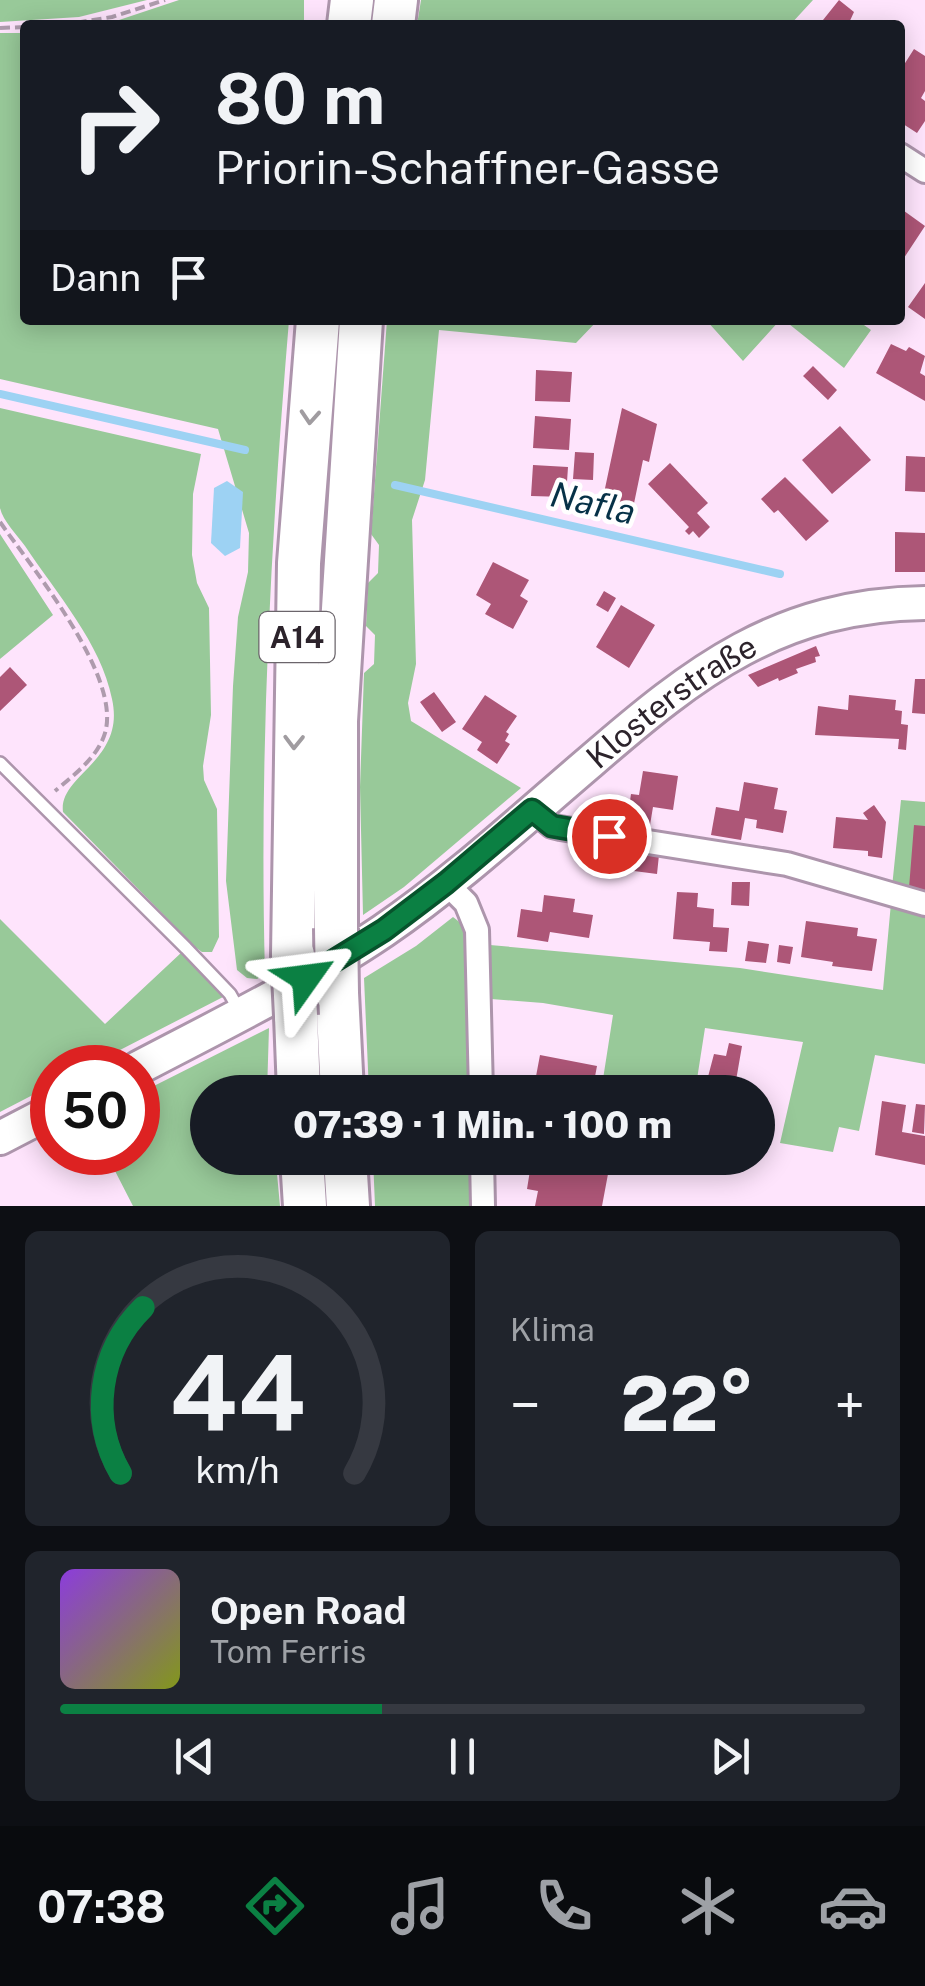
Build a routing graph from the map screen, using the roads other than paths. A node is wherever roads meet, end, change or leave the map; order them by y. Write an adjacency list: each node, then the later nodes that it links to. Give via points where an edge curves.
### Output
1 (318, 325): 8 (highway, A14, one-way to 8, via 299,563)
2 (362, 325): 8 (highway, A14, bridge, via 336,703 336,928)
3 (925, 603): 5 (main road, Klosterstraße, via 825,616 743,647 664,698)
4 (0, 763): 9 (lane, via 230,994)
5 (532, 810): 6 (main road, Klosterstraße); 7 (street, via 560,828 787,864)
6 (446, 883): 8 (main road, Klosterstraße); 13 (street, via 478,930)
7 (925, 904)
8 (308, 986): 9 (main road, Klosterstraße); 11 (highway, A14); 12 (highway, A14)
9 (241, 1014): 10 (main road, Klosterstraße)
10 (160, 1056)
11 (300, 1075)
12 (337, 1075)
13 (481, 1075)
14 (30, 1122): 15 (main road)
15 (0, 1138)
16 (303, 1175): 19 (highway)
17 (347, 1175): 20 (highway)
18 (482, 1175): 21 (street)
19 (305, 1206)
20 (348, 1206)
21 (483, 1206)

